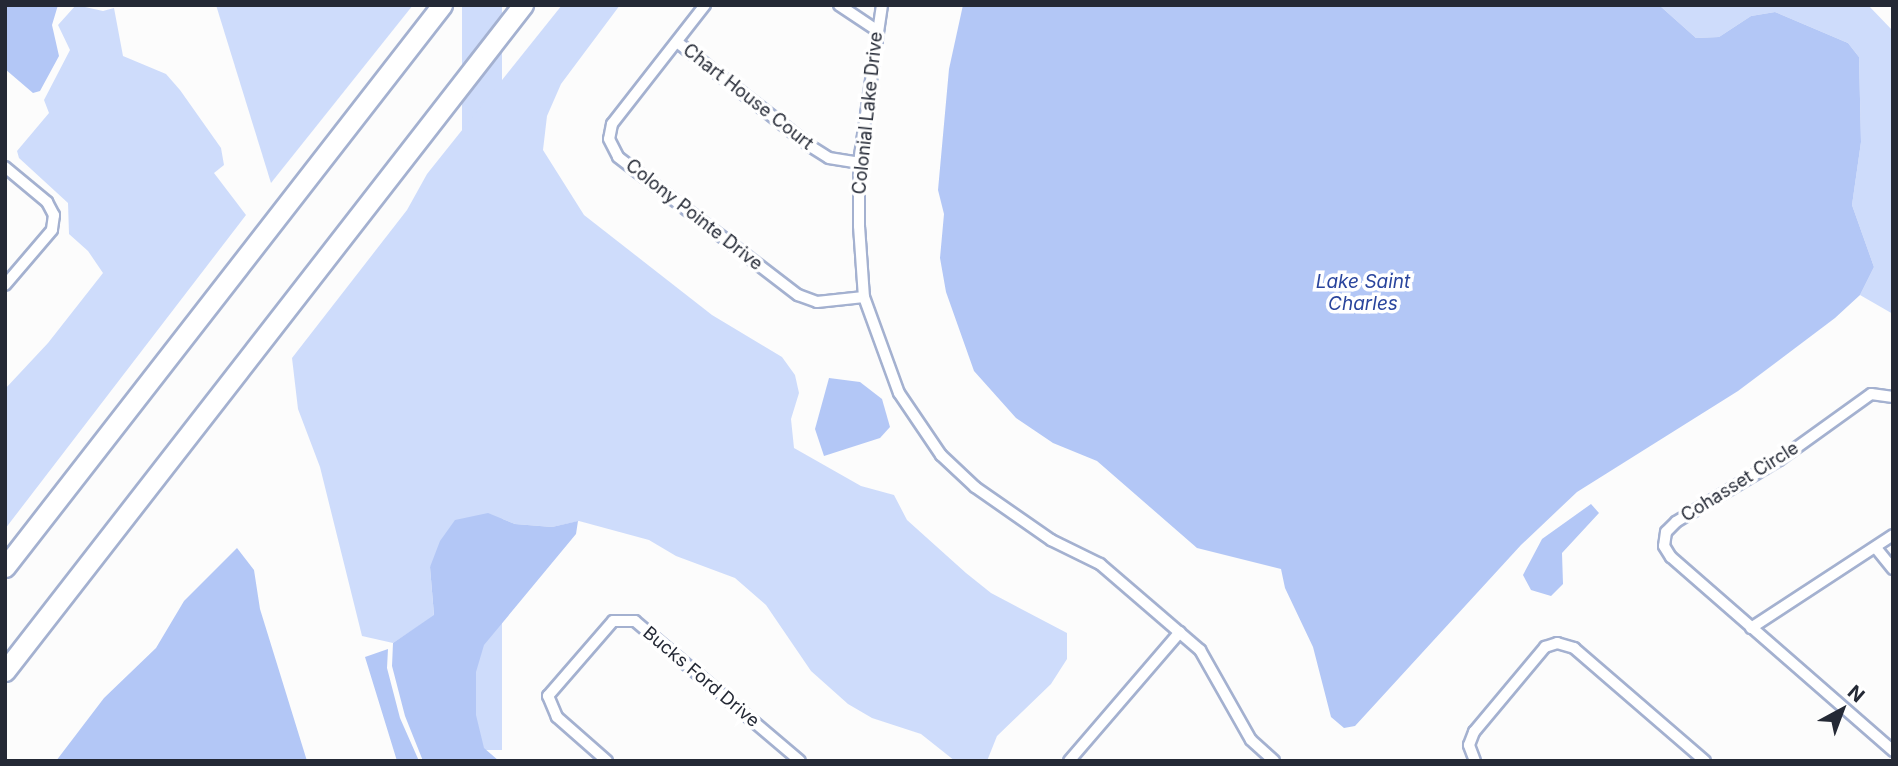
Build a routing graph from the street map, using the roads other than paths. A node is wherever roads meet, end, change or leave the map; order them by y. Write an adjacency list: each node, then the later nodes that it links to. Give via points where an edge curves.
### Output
1 (442, 5): 15 (highway)
2 (523, 5): 19 (highway)
3 (705, 5): 7 (street, Colony Pointe Drive)
4 (839, 5): 6 (street)
5 (882, 5): 6 (street, Colonial Lake Drive)
6 (875, 29): 8 (street, Colonial Lake Drive)
7 (677, 42): 8 (street, Chart House Court, via 810,146 829,158); 11 (street, Colony Pointe Drive, via 612,124 609,139 618,157 797,295 817,302)
8 (859, 163): 11 (street, Colonial Lake Drive)
9 (5, 167): 10 (street, via 47,202 54,215 52,230)
10 (5, 285)
11 (863, 297): 18 (street, Colonial Lake Drive, via 899,393 941,455 1009,514 1100,564)
12 (1893, 397): 17 (street, Cohasset Circle, via 1871,394 1666,533 1664,546 1671,557)
13 (1893, 535): 14 (street)
14 (1876, 548): 16 (street); 17 (street)
15 (5, 567)
16 (1893, 569)
17 (1751, 628): 20 (street, Cohasset Circle)
18 (1180, 632): 22 (street); 25 (street, Colonial Lake Drive, via 1213,668 1251,740)
19 (5, 671)
20 (1893, 751)
21 (1893, 757): 28 (street)
22 (1073, 759)
23 (607, 761): 24 (street, Bucks Ford Drive, via 557,717 548,696 614,621 635,621)
24 (800, 761)
25 (1274, 761)
26 (1475, 761): 27 (street, via 1469,744 1474,732 1545,648 1557,643 1574,648)
27 (1705, 761)
28 (1889, 761)

